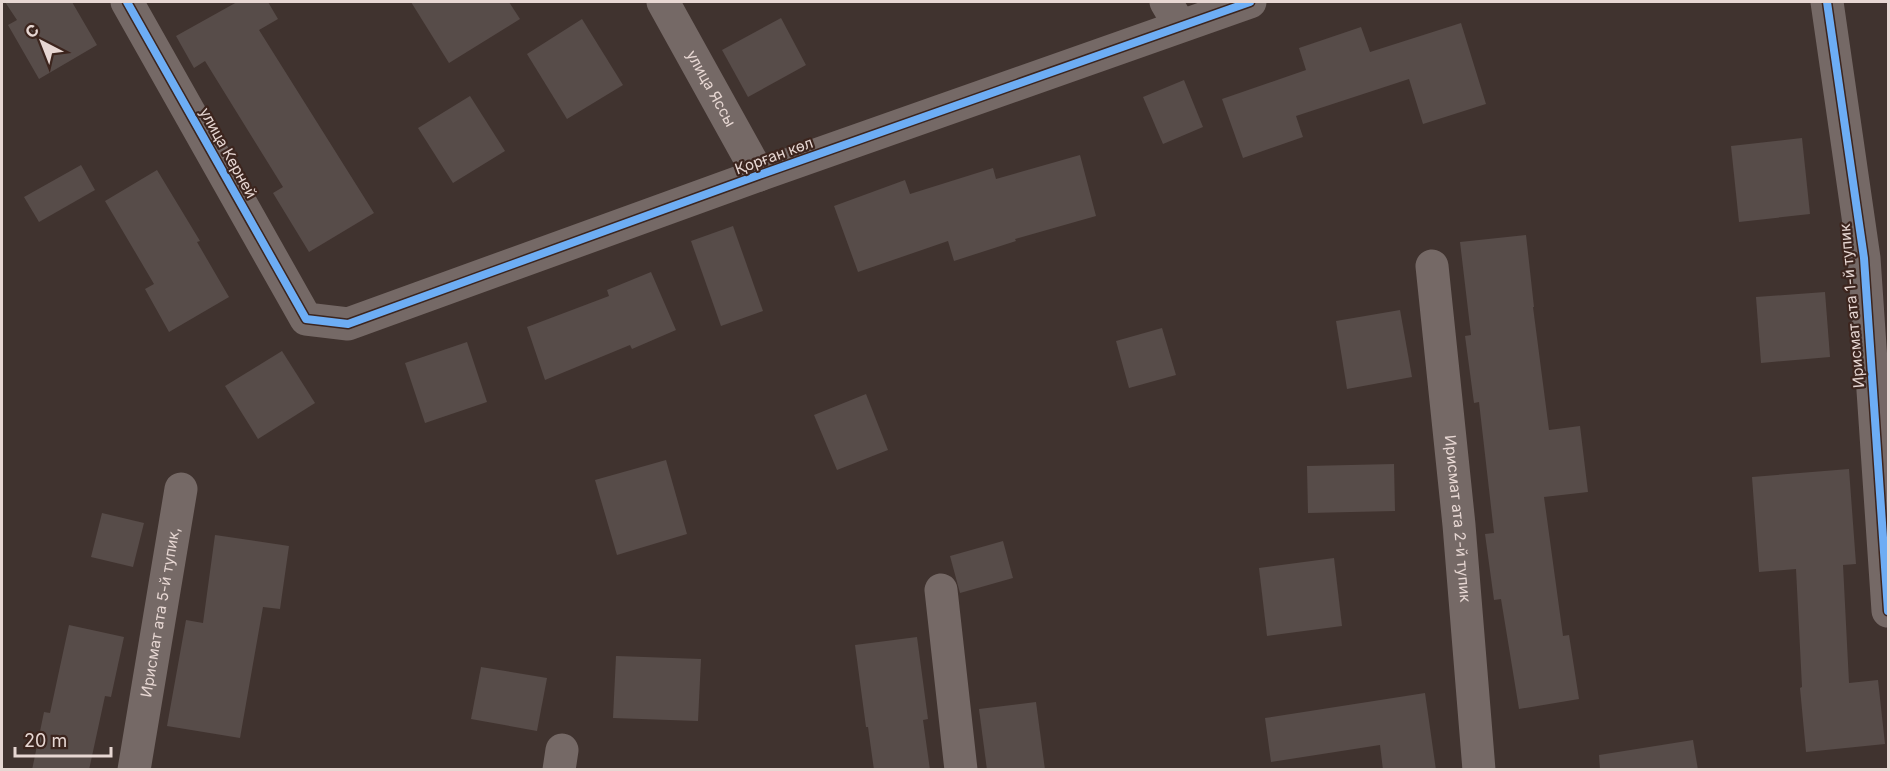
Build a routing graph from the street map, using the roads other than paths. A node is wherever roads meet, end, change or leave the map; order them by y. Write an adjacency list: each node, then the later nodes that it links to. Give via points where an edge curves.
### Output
1 (126, 2): 8 (street, улица Керней)
2 (663, 2): 6 (street, улица Яссы)
3 (1250, 2): 5 (street, Қорған көл)
4 (1827, 2): 11 (street, Ирисмат ата 1-й тупик, via 1864,258)
5 (1173, 14): 6 (street, Қорған көл)
6 (759, 175): 8 (street, Қорған көл, via 348,324)
7 (1432, 266): 14 (street, Ирисмат ата 2-й тупик)
8 (306, 319)
9 (181, 489): 12 (street, Ирисмат ата 5-й тупик,)
10 (941, 590): 13 (street)
11 (1888, 611)
12 (134, 770)
13 (961, 770)
14 (1479, 770)

